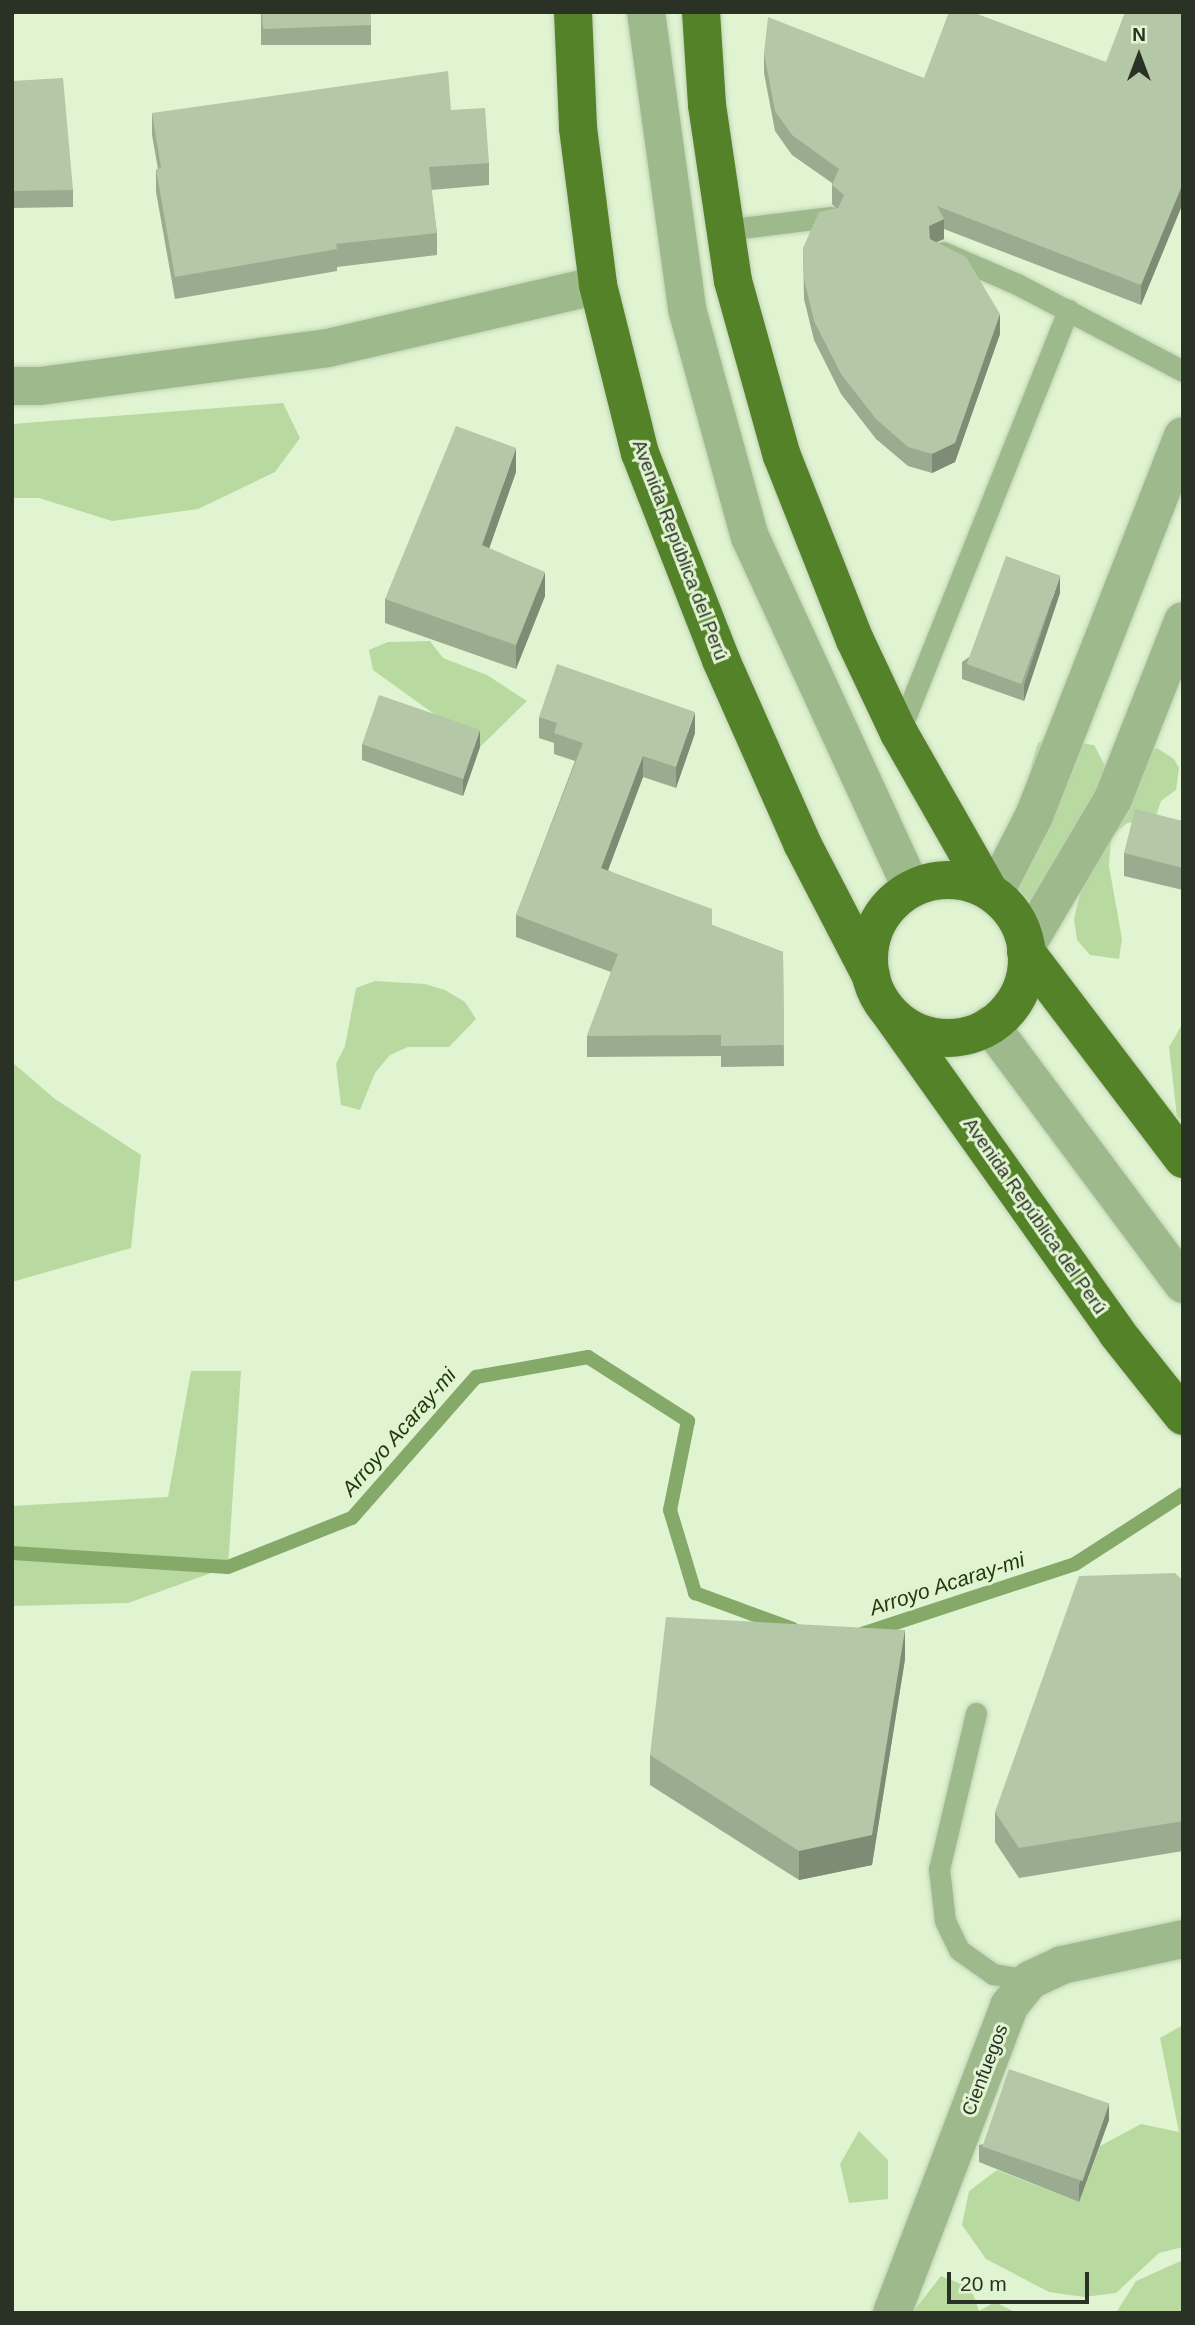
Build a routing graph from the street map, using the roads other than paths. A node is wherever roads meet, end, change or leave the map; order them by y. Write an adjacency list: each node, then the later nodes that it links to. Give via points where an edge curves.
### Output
1 (573, 12): 7 (highway, Avenida República del Perú, via 578,128)
2 (646, 12): 15 (street, via 687,309 750,537)
3 (701, 12): 5 (highway, via 707,105)
4 (831, 217): 5 (lane)
5 (725, 230): 14 (highway, via 733,281 782,456 855,640)
6 (942, 251): 8 (lane)
7 (598, 285): 10 (street, via 328,348); 18 (highway, Avenida República del Perú, via 640,453 721,660 802,843)
8 (1068, 310): 9 (lane); 14 (lane)
9 (1183, 371)
10 (12, 386)
11 (1183, 436): 12 (street)
12 (1169, 511): 16 (street, via 1034,816)
13 (1183, 621): 17 (street, via 1113,799)
14 (899, 733): 16 (highway)
15 (912, 889): 16 (highway, via 946,880); 18 (highway, via 887,908 874,928 869,949)
16 (991, 892): 17 (highway, via 1020,926)
17 (1026, 949): 20 (highway, via 1019,994); 21 (highway)
18 (871, 976): 19 (highway)
19 (890, 1013): 20 (highway, via 926,1035 949,1038); 23 (highway, Avenida República del Perú, via 1117,1333)
20 (990, 1026): 22 (street)
21 (1183, 1158)
22 (1183, 1284)
23 (1183, 1416)
24 (976, 1713): 26 (lane, via 939,1869 945,1921 959,1950 993,1974)
25 (1183, 1939): 26 (street, Cienfuegos, via 1062,1965)
26 (1030, 1980): 27 (street, Cienfuegos, via 1009,2006)
27 (892, 2313)

